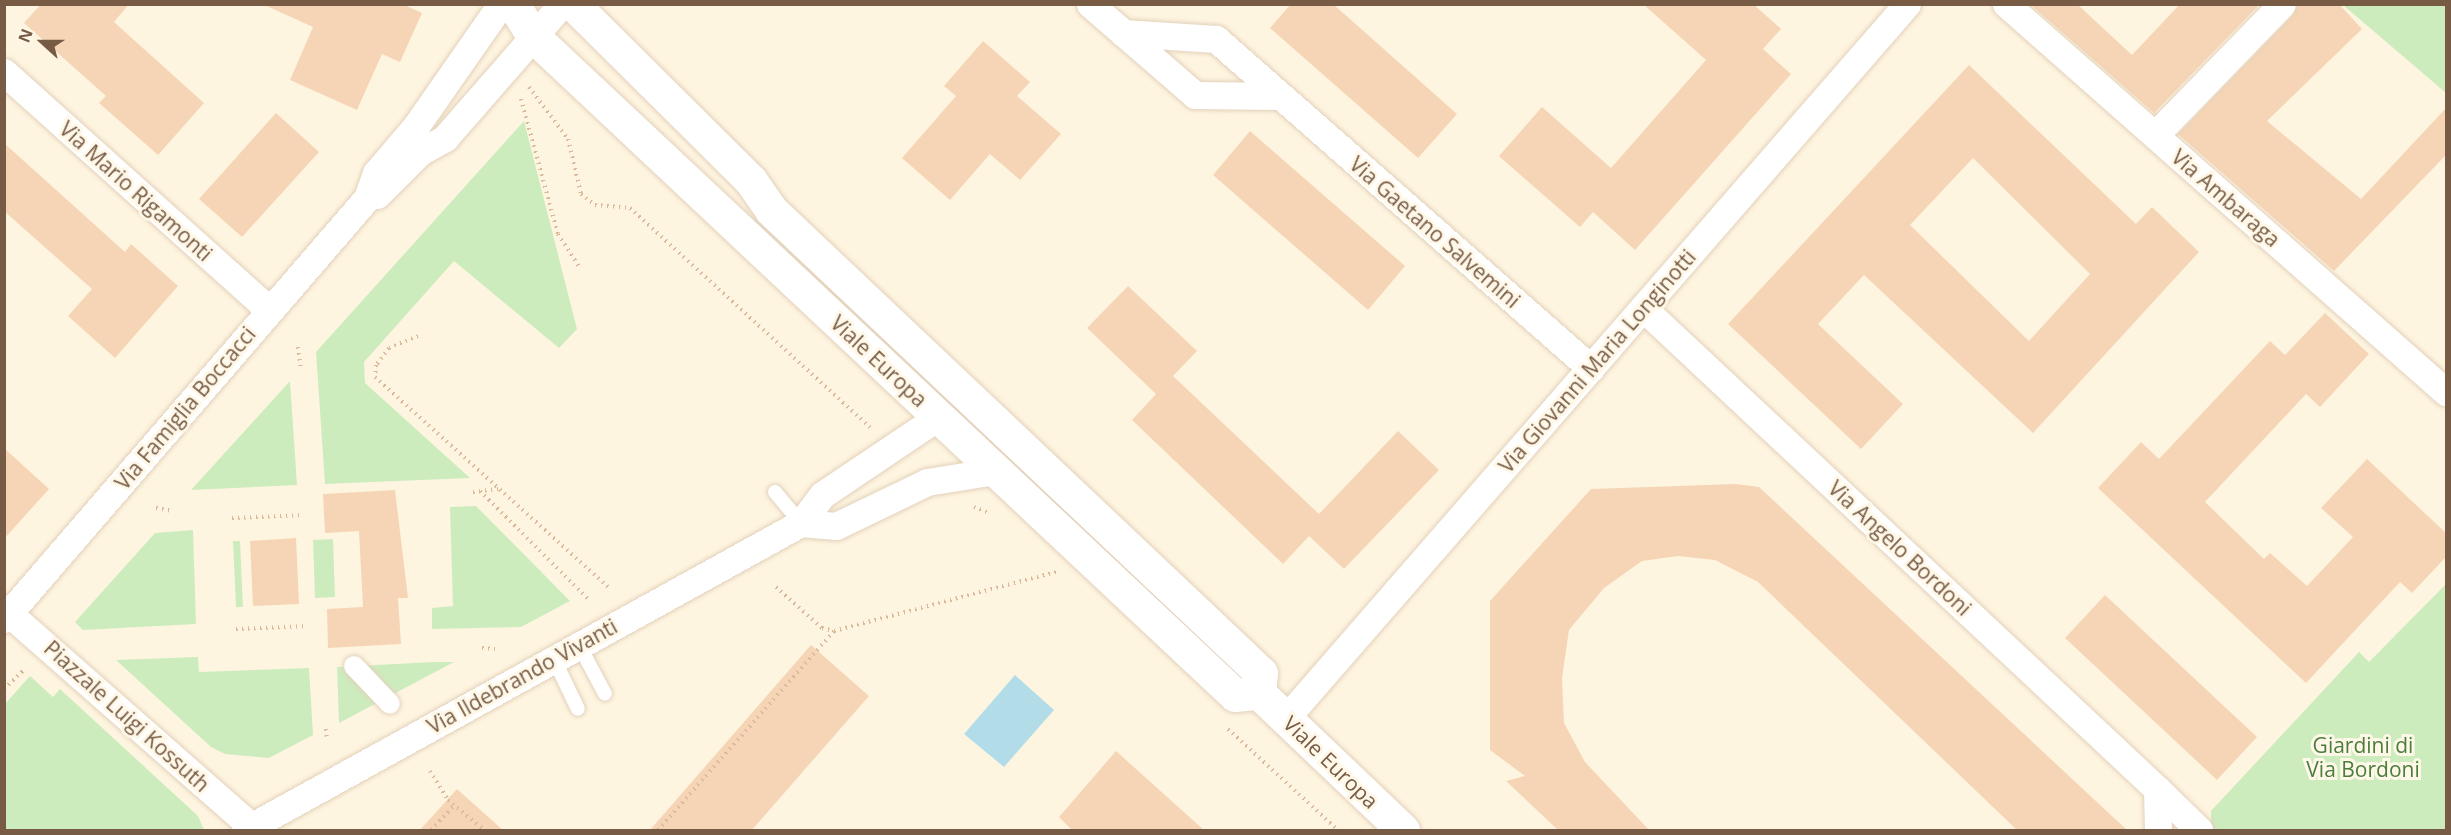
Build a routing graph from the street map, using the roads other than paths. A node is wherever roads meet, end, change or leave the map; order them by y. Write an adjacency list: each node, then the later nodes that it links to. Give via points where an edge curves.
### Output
1 (501, 4): 14 (street, Via Famiglia Boccacci, via 416,126 376,173)
2 (513, 4): 10 (street, Viale Europa)
3 (562, 4): 10 (street, Via Famiglia Boccacci)
4 (573, 4): 22 (street, Viale Europa, via 751,182 771,210)
5 (1090, 4): 9 (street)
6 (1907, 4): 15 (street, Via Giovanni Maria Longinotti)
7 (2006, 4): 13 (street, Via Ambaraga)
8 (2282, 4): 13 (street)
9 (1123, 33): 12 (street, Via Gaetano Salvemini, via 1216,39); 12 (street, via 1195,95)
10 (534, 37): 14 (street, Via Famiglia Boccacci, via 445,138 420,152 382,193); 19 (street, Viale Europa)
11 (4, 72): 16 (street, Via Mario Rigamonti)
12 (1278, 96): 17 (street, Via Gaetano Salvemini)
13 (2155, 135): 18 (street, Via Ambaraga)
14 (367, 198): 16 (street, Via Famiglia Boccacci)
15 (1643, 308): 17 (street, Via Giovanni Maria Longinotti); 33 (street, Via Angelo Bordoni)
16 (268, 309): 24 (street, Via Famiglia Boccacci)
17 (1591, 368): 32 (street, Via Giovanni Maria Longinotti)
18 (2446, 392)
19 (938, 417): 20 (street, Viale Europa); 22 (street, via 952,415 975,422 1046,491); 23 (street, Via Ildebrando Vivanti, via 822,495)
20 (995, 471): 23 (street, via 927,482 836,526); 28 (street, Viale Europa, via 1235,696)
21 (775, 492): 23 (lane)
22 (1075, 497): 28 (street, Viale Europa, via 1260,673)
23 (801, 523): 25 (street, Via Ildebrando Vivanti)
24 (7, 613): 34 (street, Piazzale Luigi Kossuth)
25 (579, 645): 26 (street, Via Ildebrando Vivanti); 29 (lane)
26 (554, 658): 31 (lane); 34 (street, Via Ildebrando Vivanti)
27 (354, 666): 30 (street)
28 (1259, 693): 32 (street, Viale Europa)
29 (605, 694)
30 (390, 704)
31 (578, 709)
32 (1286, 718): 35 (street, Viale Europa)
33 (2157, 789): 36 (street); 37 (street, Via Angelo Bordoni)
34 (247, 827)
35 (1403, 831)
36 (2158, 831)
37 (2199, 831)

